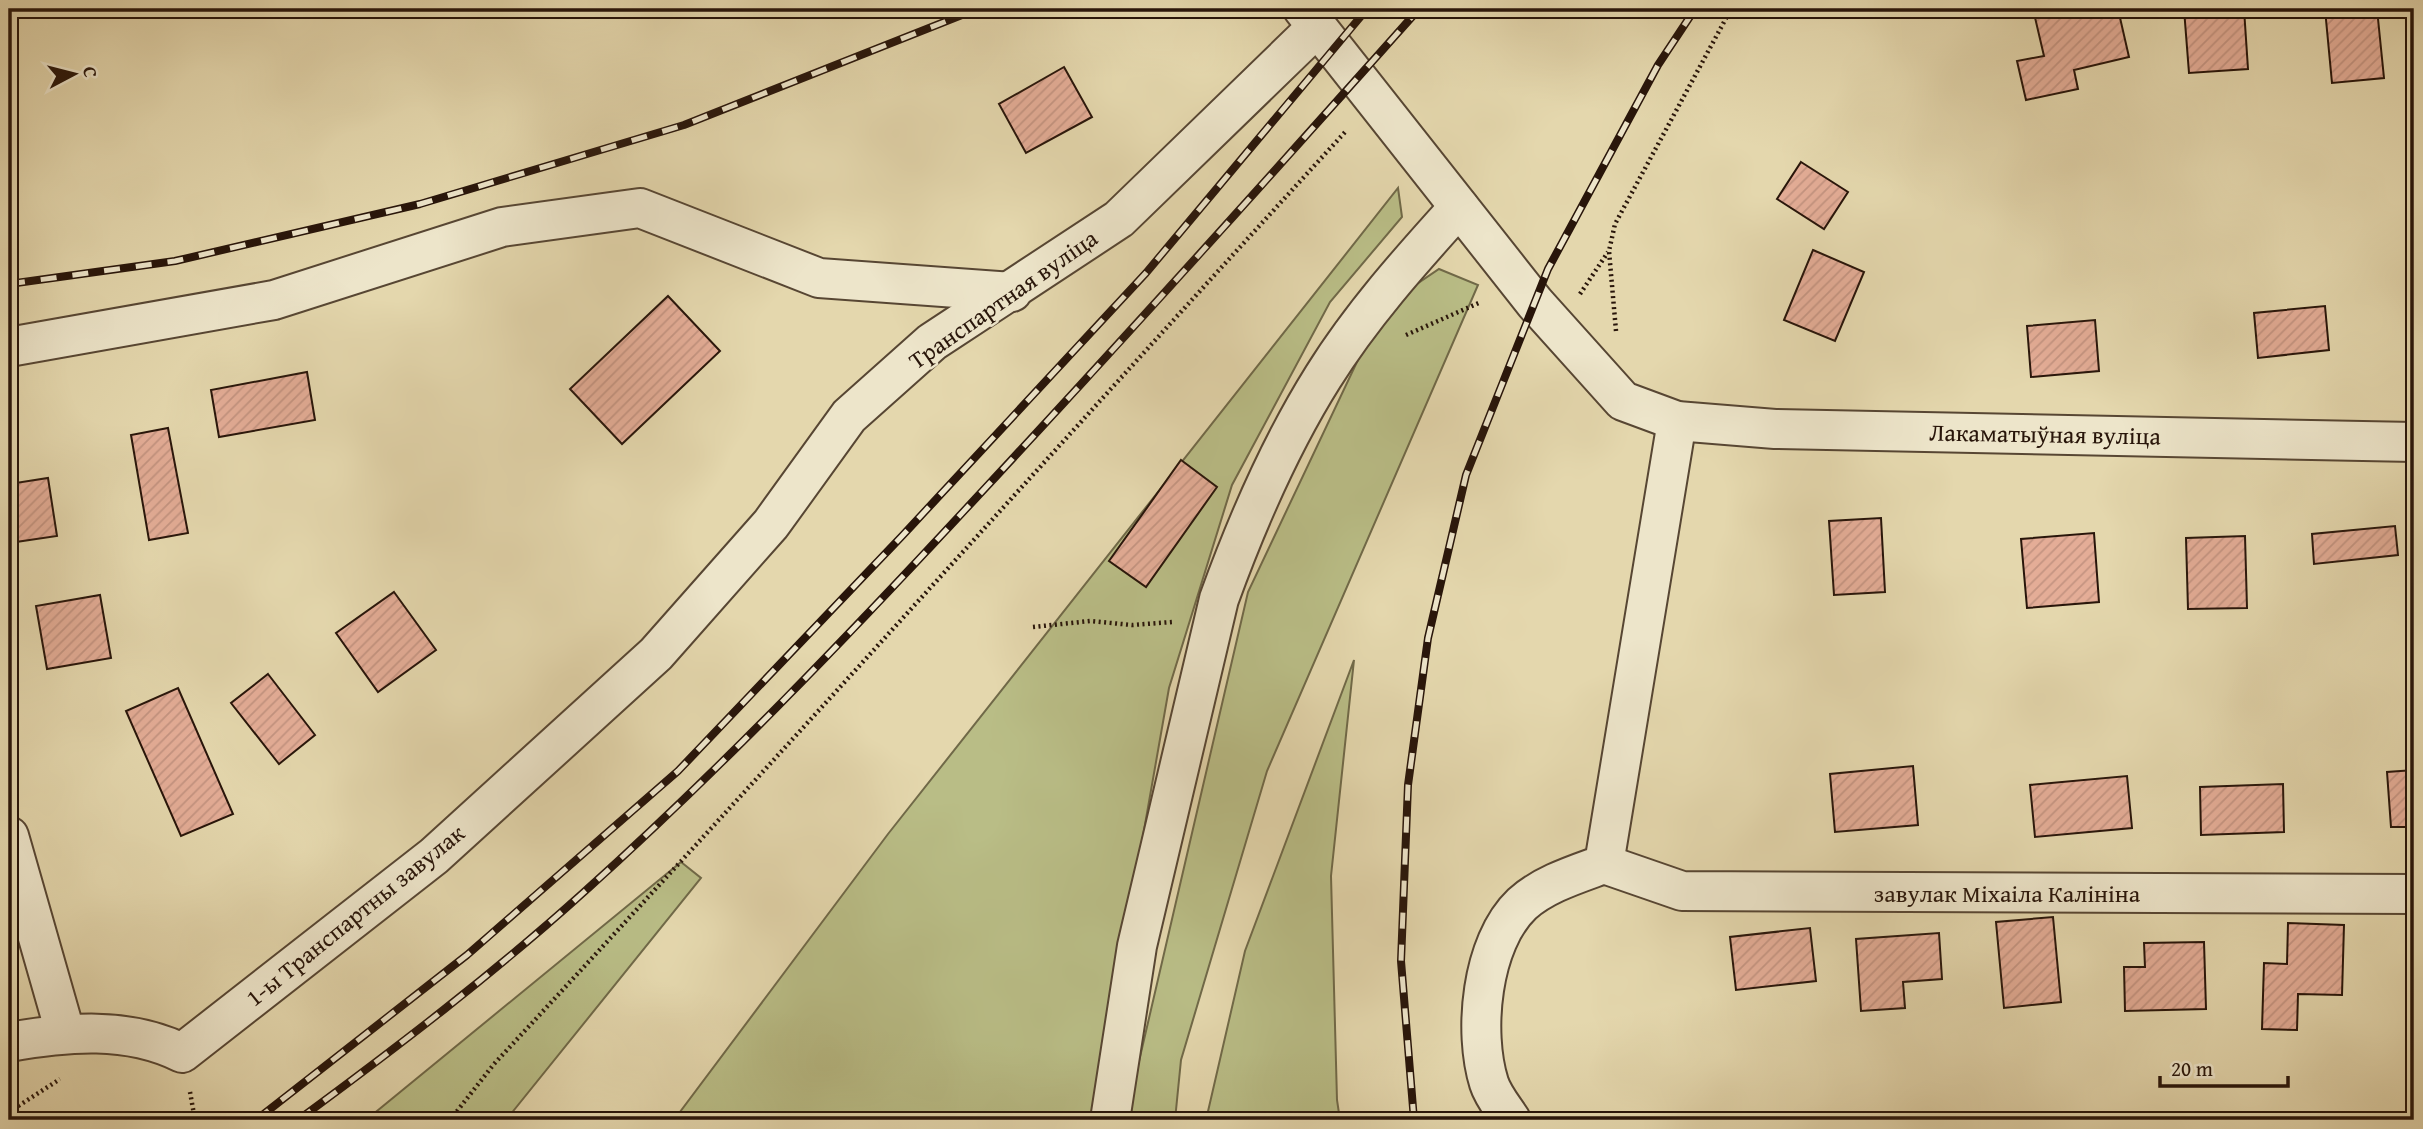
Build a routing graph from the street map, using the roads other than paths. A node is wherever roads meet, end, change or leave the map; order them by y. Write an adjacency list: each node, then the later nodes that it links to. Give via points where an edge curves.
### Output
1 (1310, 18): 2 (street, Лакаматыўная вуліца); 3 (street, Транспартная вуліца, via 1119,219)
2 (1459, 206): 5 (street, Лакаматыўная вуліца, via 1520,284 1623,401); 13 (street, via 1399,273 1324,375 1264,484 1219,598 1137,946)
3 (1012, 292): 4 (street, via 819,278 640,208 502,228 274,300); 7 (street, Транспартная вуліца, via 932,342 849,416 771,524)
4 (9, 347)
5 (1677, 421): 6 (street, Лакаматыўная вуліца, via 1775,429); 9 (street)
6 (2414, 442)
7 (656, 654): 11 (street, 1-ы Транспартны завулак, via 434,856 182,1053 129,1035)
8 (9, 836): 11 (street)
9 (1604, 864): 10 (street, завулак Міхаіла Калініна, via 1682,891); 14 (street, via 1559,881 1521,905 1495,946 1483,988 1481,1029 1489,1084)
10 (2414, 894)
11 (65, 1032): 12 (street, 1-ы Транспартны завулак)
12 (9, 1042)
13 (1110, 1120)
14 (1511, 1120)

